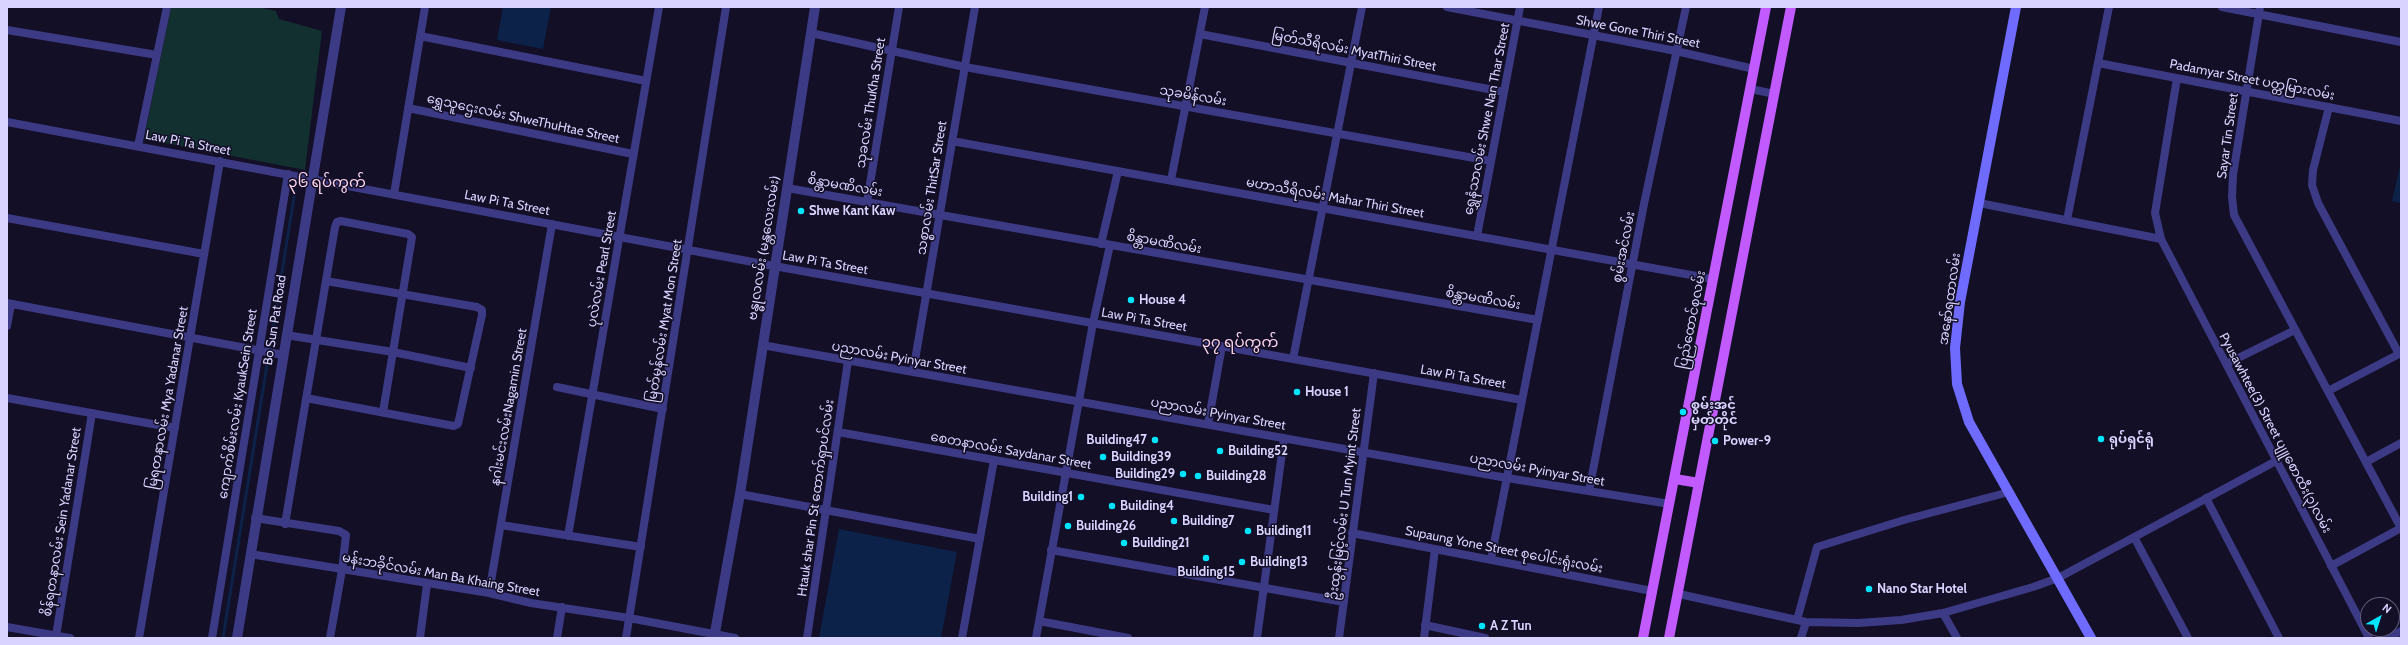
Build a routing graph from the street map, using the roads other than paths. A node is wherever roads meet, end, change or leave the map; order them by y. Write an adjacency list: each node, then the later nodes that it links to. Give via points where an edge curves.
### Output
1 (167, 7): 30 (street)
2 (341, 7): 54 (street, Bo Sun Pat Road)
3 (425, 7): 26 (street)
4 (659, 7): 36 (street, ပုလဲလမ်း Pearl Street)
5 (726, 7): 71 (street, မြတ်မွန်လမ်း Myat Mon Street)
6 (815, 7): 23 (street, ဗန္ဓုလလမ်း (မန္တလေးလမ်း))
7 (899, 7): 28 (street, သုခလမ်း ThuKha Street)
8 (974, 7): 33 (street, သစ္စာလမ်း ThitSar Street)
9 (1205, 7): 24 (street)
10 (1362, 7): 31 (street)
11 (1447, 7): 21 (street, Shwe Gone Thiri Street)
12 (1520, 7): 21 (street, ရွှေနံသာလမ်း Shwe Nan Thar Street)
13 (1599, 7): 25 (street)
14 (1686, 7): 29 (street, စွမ်းအင်လမ်း)
15 (1766, 7): 34 (main road, ပြည်ထောင်စုလမ်း)
16 (1791, 7): 40 (main road)
17 (2016, 7): 59 (main road, အနော်ရထာလမ်း)
18 (2109, 7): 32 (street)
19 (2222, 7): 20 (street)
20 (2259, 10): 27 (street); 39 (street, Sayar Tin Street)
21 (1518, 21): 25 (street, Shwe Gone Thiri Street); 38 (street, ရွှေနံသာလမ်း Shwe Nan Thar Street)
22 (7, 30): 30 (street)
23 (811, 33): 28 (street, သုခမိန်လမ်း); 56 (street, ဗန္ဓုလလမ်း (မန္တလေးလမ်း))
24 (1200, 34): 31 (street, မြတ်သီရိလမ်း MyatThiri Street); 41 (street)
25 (1594, 35): 29 (street, Shwe Gone Thiri Street); 70 (street)
26 (420, 36): 36 (street); 43 (street)
27 (2401, 42)
28 (892, 51): 33 (street, သုခမိန်လမ်း); 58 (street, သုခလမ်း ThuKha Street)
29 (1676, 51): 34 (street, Shwe Gone Thiri Street); 73 (street, စွမ်းအင်လမ်း)
30 (157, 55): 48 (street)
31 (1351, 63): 38 (street, မြတ်သီရိလမ်း MyatThiri Street); 46 (street)
32 (2098, 63): 35 (street, Padamyar Street ပတ္တမြားလမ်း); 63 (street)
33 (965, 67): 41 (street, သုခမိန်လမ်း); 47 (street, သစ္စာလမ်း ThitSar Street)
34 (1754, 69): 37 (main road, ပြည်ထောင်စုလမ်း)
35 (2176, 78): 39 (street, Padamyar Street ပတ္တမြားလမ်း); 67 (street, Pyusawhtee(3) Street ပျူစောထီး(၃)လမ်း, via 2155,213)
36 (646, 81): 49 (street, ပုလဲလမ်း Pearl Street)
37 (1750, 89): 40 (street); 75 (main road, ပြည်ထောင်စုလမ်း)
38 (1504, 92): 50 (street, ရွှေနံသာလမ်း Shwe Nan Thar Street)
39 (2246, 92): 42 (street, Padamyar Street ပတ္တမြားလမ်း); 84 (street, Sayar Tin Street, via 2232,197 2234,215)
40 (1774, 94): 122 (main road)
41 (1185, 107): 46 (street, သုခမိန်လမ်း); 55 (street)
42 (2329, 107): 44 (street, Padamyar Street ပတ္တမြားလမ်း); 92 (street, via 2312,170 2312,185 2318,202)
43 (408, 108): 49 (street, ရွှေသူဌေးလမ်း ShweThuHtae Street); 57 (street)
44 (2401, 121)
45 (7, 122): 48 (street, Law Pi Ta Street)
46 (1337, 133): 50 (street, သုခမိန်လမ်း); 60 (street)
47 (952, 141): 52 (street, မဟာသီရိလမ်း Mahar Thiri Street); 61 (street, သစ္စာလမ်း ThitSar Street)
48 (138, 146): 51 (street, Law Pi Ta Street)
49 (633, 154): 66 (street, ပုလဲလမ်း Pearl Street)
50 (1491, 161): 65 (street, ရွှေနံသာလမ်း Shwe Nan Thar Street)
51 (220, 162): 53 (street, Law Pi Ta Street); 72 (street, မြရတနာလမ်း Mya Yadanar Street)
52 (1118, 171): 55 (street, မဟာသီရိလမ်း Mahar Thiri Street); 68 (street)
53 (288, 174): 54 (street, Law Pi Ta Street); 90 (street, ကျောက်စိမ်းလမ်း KyaukSein Street)
54 (311, 178): 57 (street, Law Pi Ta Street); 85 (street, Bo Sun Pat Road)
55 (1171, 180): 60 (street, မဟာသီရိလမ်း Mahar Thiri Street)
56 (787, 188): 58 (street, စိန္တာမဏိလမ်း); 74 (street, ဗန္ဓုလလမ်း (မန္တလေးလမ်း))
57 (394, 194): 64 (street, Law Pi Ta Street)
58 (867, 202): 61 (street, စိန္တာမဏိလမ်း)
59 (1979, 203): 63 (street); 124 (main road, အနော်ရထာလမ်း, via 1960,302 1955,348 1957,384 1969,422)
60 (1323, 208): 65 (street, မဟာသီရိလမ်း Mahar Thiri Street); 77 (street)
61 (940, 215): 68 (street, စိန္တာမဏိလမ်း); 78 (street, သစ္စာလမ်း ThitSar Street)
62 (7, 218): 72 (street)
63 (2067, 220): 67 (street)
64 (552, 224): 66 (street, Law Pi Ta Street); 132 (street, နဂါးမင်းလမ်းNagamin Street)
65 (1477, 236): 70 (street, မဟာသီရိလမ်း Mahar Thiri Street)
66 (619, 237): 71 (street, Law Pi Ta Street); 102 (street, ပုလဲလမ်း Pearl Street)
67 (2161, 239): 96 (street, Pyusawhtee(3) Street ပျူစောထီး(၃)လမ်း)
68 (1101, 244): 69 (street, စိန္တာမဏိလမ်း)
69 (1110, 245): 77 (street, စိန္တာမဏိလမ်း); 82 (street)
70 (1552, 249): 73 (street, မဟာသီရိလမ်း Mahar Thiri Street); 81 (street)
71 (688, 250): 74 (street, Law Pi Ta Street); 107 (street, မြတ်မွန်လမ်း Myat Mon Street)
72 (204, 254): 86 (street, မြရတနာလမ်း Mya Yadanar Street)
73 (1633, 264): 75 (street, မဟာသီရိလမ်း Mahar Thiri Street); 123 (street, စွမ်းအင်လမ်း)
74 (774, 266): 78 (street, Law Pi Ta Street); 88 (street, ဗန္ဓုလလမ်း (မန္တလေးလမ်း))
75 (1714, 279): 121 (main road, ပြည်ထောင်စုလမ်း)
76 (326, 280): 79 (street); 79 (street, via 337,222 408,234 412,237); 87 (street)
77 (1309, 280): 81 (street, စိန္တာမဏိလမ်း); 94 (street)
78 (927, 293): 82 (street, Law Pi Ta Street); 98 (street, သစ္စာလမ်း ThitSar Street)
79 (403, 295): 91 (street); 97 (street, via 477,307 482,310)
80 (9, 303): 83 (street); 86 (street)
81 (1538, 320): 105 (street)
82 (1094, 323): 89 (street, Law Pi Ta Street); 106 (street)
83 (7, 326)
84 (2295, 330): 96 (street); 101 (street, Sayar Tin Street)
85 (286, 335): 87 (street); 93 (street, Bo Sun Pat Road)
86 (190, 338): 90 (street); 111 (street, မြရတနာလမ်း Mya Yadanar Street)
87 (316, 339): 91 (street); 104 (street)
88 (762, 346): 95 (street, ပညာလမ်း Pyinyar Street); 125 (street, ဗန္ဓုလလမ်း (မန္တလေးလမ်း))
89 (1222, 346): 94 (street, Law Pi Ta Street); 110 (street)
90 (259, 351): 93 (street); 165 (street, ကျောက်စိမ်းလမ်း KyaukSein Street)
91 (393, 352): 97 (street); 108 (street)
92 (2400, 354): 101 (street)
93 (283, 355): 130 (street, Bo Sun Pat Road)
94 (1293, 359): 99 (street, Law Pi Ta Street)
95 (848, 361): 98 (street, ပညာလမ်း Pyinyar Street); 112 (street, Htauk shar Pin St ထောက်ရှာပင်လမ်း)
96 (2226, 364): 117 (street, Pyusawhtee(3) Street ပျူစောထီး(၃)လမ်း)
97 (471, 368): 108 (street, via 458,424 454,426)
98 (914, 372): 106 (street, ပညာလမ်း Pyinyar Street)
99 (1374, 373): 105 (street, Law Pi Ta Street); 115 (street, ဦးထွန်းမြင့်လမ်း U Tun Myint Street)
100 (557, 387): 102 (street)
101 (2328, 391): 118 (street, Sayar Tin Street)
102 (592, 395): 107 (street); 135 (street, ပုလဲလမ်း Pearl Street)
103 (7, 398): 109 (street)
104 (306, 398): 108 (street); 131 (street)
105 (1522, 400): 120 (street)
106 (1079, 402): 110 (street, ပညာလမ်း Pyinyar Street); 119 (street)
107 (663, 409): 138 (street, မြတ်မွန်လမ်း Myat Mon Street)
108 (383, 412)
109 (92, 413): 111 (street); 161 (street, စိန်ရတနာလမ်း Sein Yadanar Street)
110 (1208, 424): 113 (street, ပညာလမ်း Pyinyar Street)
111 (175, 428): 164 (street, မြရတနာလမ်း Mya Yadanar Street)
112 (838, 432): 116 (street, စေတနာလမ်း Saydanar Street); 128 (street, Htauk shar Pin St ထောက်ရှာပင်လမ်း)
113 (1284, 438): 115 (street, ပညာလမ်း Pyinyar Street); 129 (street)
114 (2401, 443): 118 (street)
115 (1363, 452): 120 (street, ပညာလမ်း Pyinyar Street); 134 (street, ဦးထွန်းမြင့်လမ်း U Tun Myint Street)
116 (994, 460): 119 (street, စေတနာလမ်း Saydanar Street); 137 (street)
117 (2276, 461): 126 (street); 143 (street, Pyusawhtee(3) Street ပျူစောထီး(၃)လမ်း)
118 (2366, 462): 133 (street, Sayar Tin Street)
119 (1065, 473): 129 (street, စေတနာလမ်း Saydanar Street); 140 (street)
120 (1507, 478): 123 (street, ပညာလမ်း Pyinyar Street); 142 (street)
121 (1675, 479): 122 (main road); 127 (main road, ပြည်ထောင်စုလမ်း)
122 (1699, 483): 150 (main road)
123 (1589, 491): 127 (street, ပညာလမ်း Pyinyar Street)
124 (2009, 492): 145 (main road, အနော်ရထာလမ်း); 155 (street, via 1816,547)
125 (740, 494): 128 (street); 162 (street, ဗန္ဓုလလမ်း (မန္တလေးလမ်း))
126 (2206, 498): 136 (street); 186 (street)
127 (1670, 504): 148 (main road, ပြည်ထောင်စုလမ်း)
128 (826, 510): 137 (street); 172 (street, Htauk shar Pin St ထောက်ရှာပင်လမ်း)
129 (1274, 510): 147 (street)
130 (255, 518): 131 (street); 141 (street, Bo Sun Pat Road)
131 (285, 524): 144 (street, via 346,535)
132 (500, 525): 135 (street); 149 (street, နဂါးမင်းလမ်းNagamin Street)
133 (2401, 528): 143 (street)
134 (1352, 533): 139 (street, Supaung Yone Street စုပေါင်းရုံးလမ်း); 151 (street, ဦးထွန်းမြင့်လမ်း U Tun Myint Street)
135 (568, 536): 138 (street)
136 (2134, 537): 145 (street); 185 (street)
137 (980, 538): 173 (street)
138 (641, 548): 154 (street, မြတ်မွန်လမ်း Myat Mon Street)
139 (1435, 549): 142 (street, Supaung Yone Street စုပေါင်းရုံးလမ်း); 158 (street)
140 (1051, 550): 147 (street); 156 (street)
141 (250, 554): 144 (street, မန်းဘခိုင်လမ်း Man Ba Khaing Street); 166 (street, Bo Sun Pat Road)
142 (1491, 559): 148 (street, Supaung Yone Street စုပေါင်းရုံးလမ်း)
143 (2331, 566): 187 (street, Pyusawhtee(3) Street ပျူစောထီး(၃)လမ်း)
144 (342, 570): 146 (street, မန်းဘခိုင်လမ်း Man Ba Khaing Street); 167 (street)
145 (2058, 578): 153 (street); 184 (main road, အနော်ရထာလမ်း)
146 (427, 584): 149 (street, မန်းဘခိုင်လမ်း Man Ba Khaing Street); 168 (street)
147 (1264, 588): 151 (street); 176 (street)
148 (1652, 591): 180 (main road, ပြည်ထောင်စုလမ်း)
149 (489, 593): 152 (street, မန်းဘခိုင်လမ်း Man Ba Khaing Street, via 530,603)
150 (1679, 594): 155 (street); 181 (main road)
151 (1344, 602): 177 (street, ဦးထွန်းမြင့်လမ်း U Tun Myint Street)
152 (562, 607): 154 (street, မန်းဘခိုင်လမ်း Man Ba Khaing Street); 169 (street)
153 (1943, 613): 157 (street, via 1858,624); 183 (street)
154 (629, 618): 162 (street, မန်းဘခိုင်လမ်း Man Ba Khaing Street); 170 (street, မြတ်မွန်လမ်း Myat Mon Street)
155 (1797, 620): 157 (street)
156 (1039, 621): 174 (street); 175 (street)
157 (1806, 622): 182 (street)
158 (1426, 625): 178 (street); 179 (street)
159 (7, 627): 161 (street)
160 (2401, 631): 188 (street)
161 (56, 636): 163 (street)
162 (714, 636): 171 (street, မန်းဘခိုင်လမ်း Man Ba Khaing Street)
163 (70, 638)
164 (139, 638)
165 (212, 638)
166 (236, 638)
167 (330, 638)
168 (420, 638)
169 (557, 638)
170 (626, 638)
171 (735, 638)
172 (807, 638)
173 (962, 638)
174 (1036, 638)
175 (1128, 638)
176 (1257, 638)
177 (1339, 638)
178 (1424, 638)
179 (1486, 638)
180 (1643, 638)
181 (1669, 638)
182 (1801, 638)
183 (1957, 638)
184 (2091, 638)
185 (2188, 638)
186 (2279, 638)
187 (2369, 638)
188 (2388, 638)

